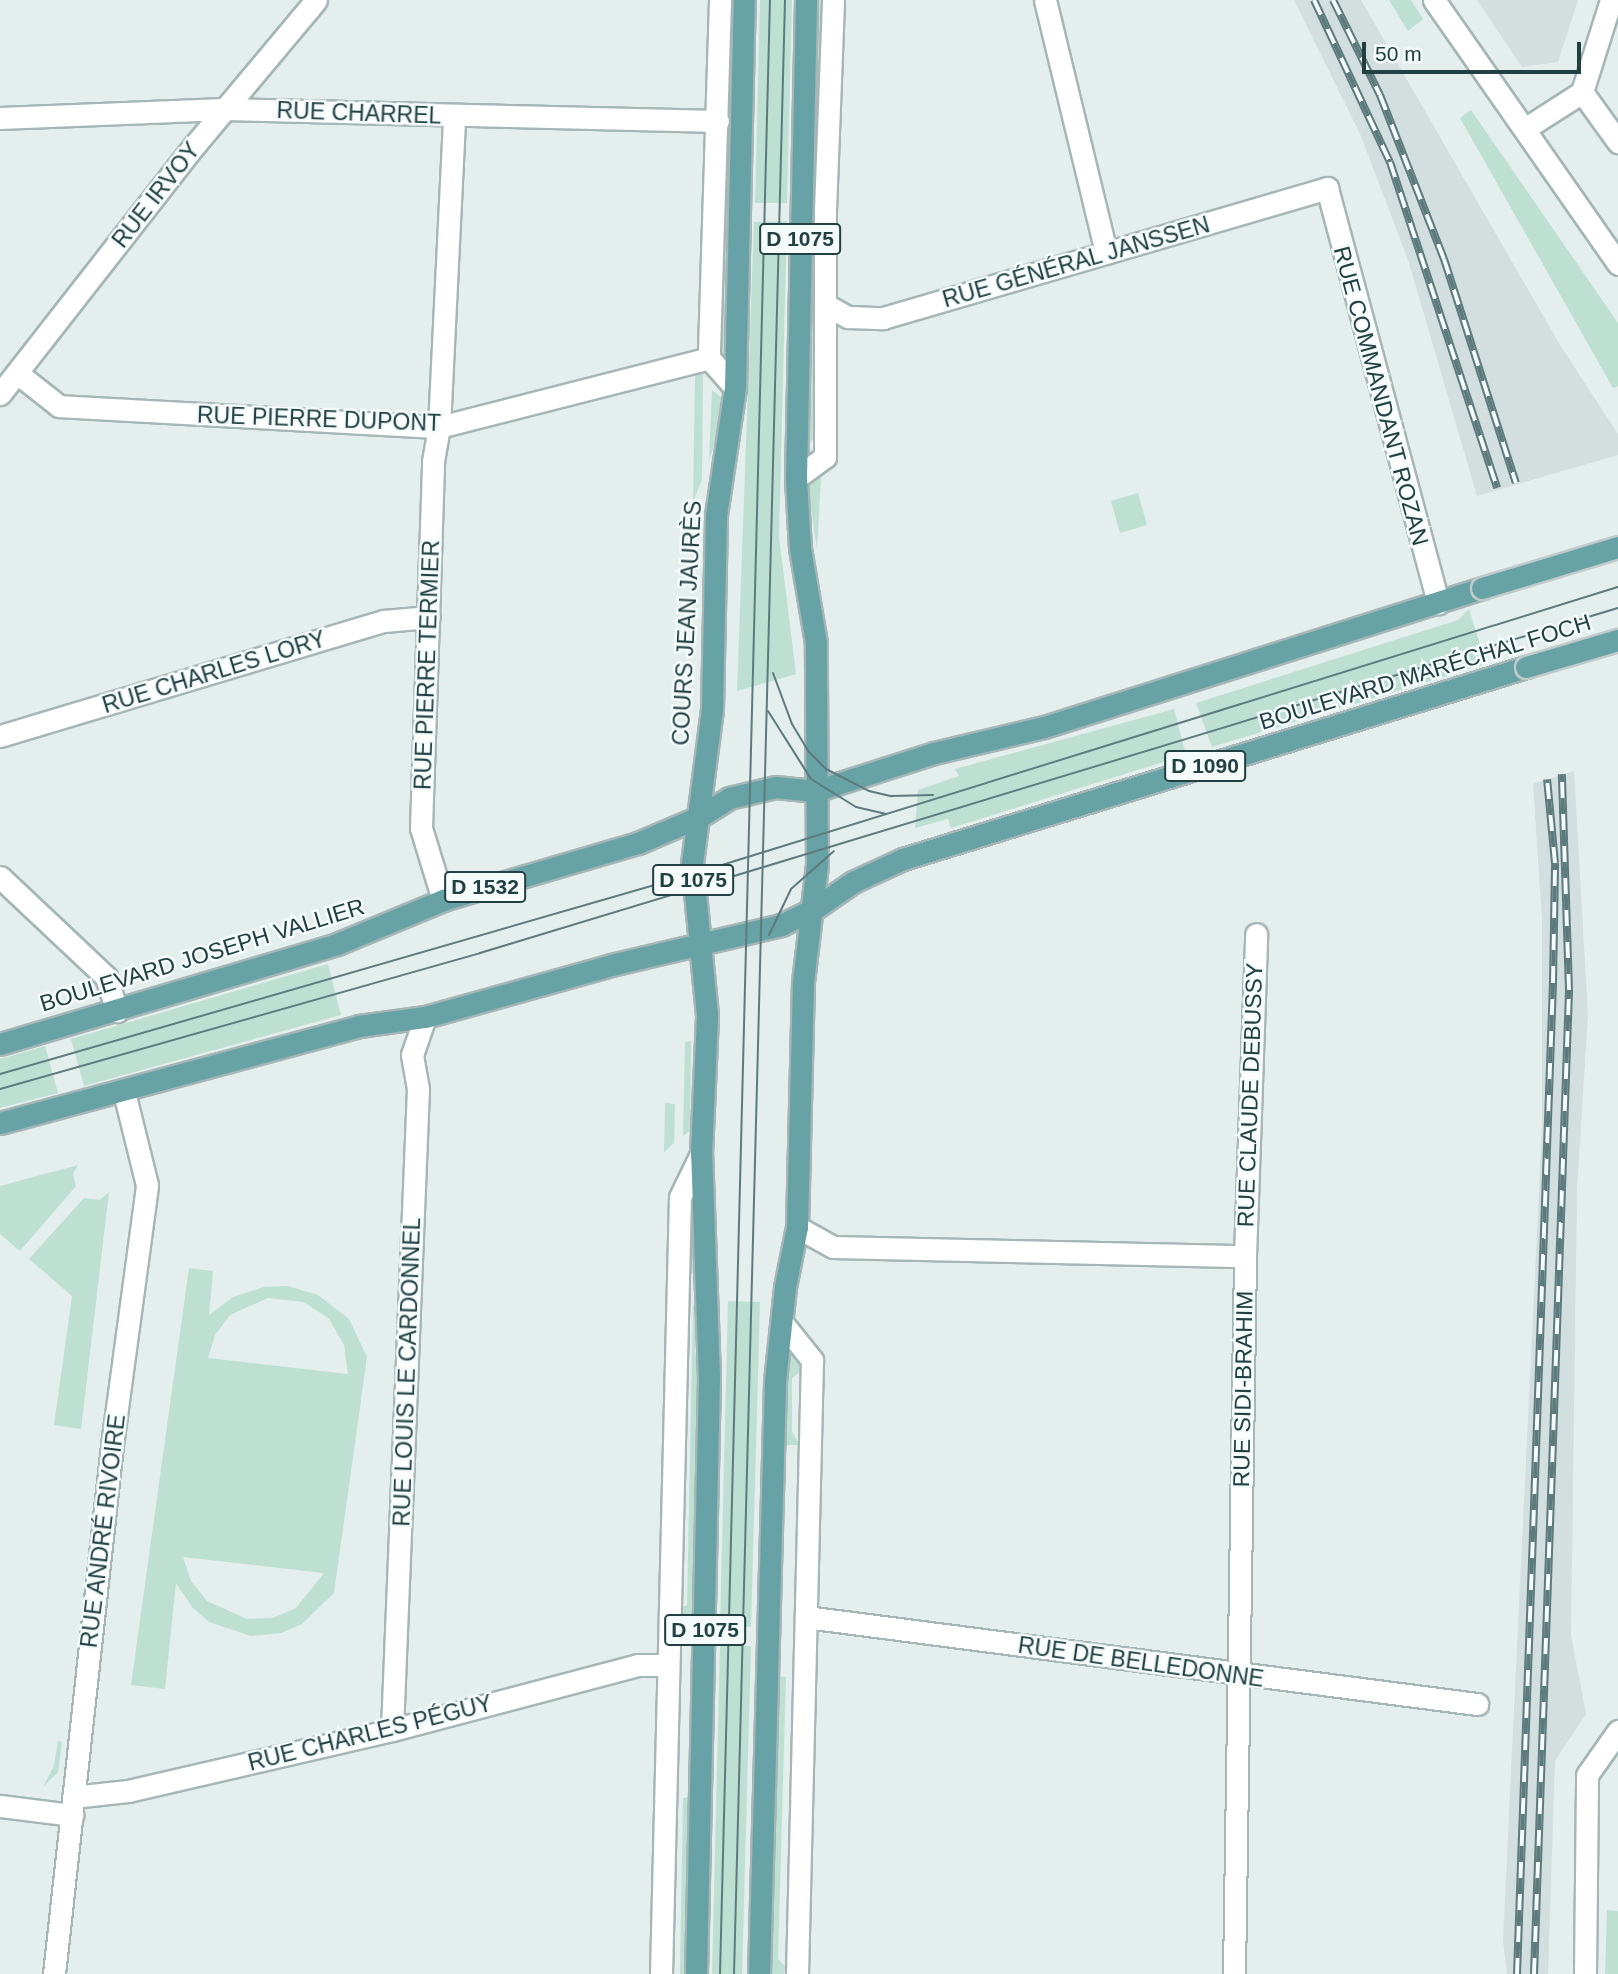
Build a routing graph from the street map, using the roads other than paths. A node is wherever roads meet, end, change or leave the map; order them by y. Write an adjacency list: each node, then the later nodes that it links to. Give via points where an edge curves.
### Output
1 (316, 0): 10 (street, RUE IRVOY)
2 (720, 0): 13 (street)
3 (744, 0): 22 (main road, COURS JEAN JAURÈS / D 1075)
4 (806, 0): 25 (main road, D 1075)
5 (833, 0): 19 (street)
6 (1045, 0): 17 (street)
7 (1434, 0): 14 (street)
8 (1611, 0): 9 (street)
9 (1582, 92): 14 (street); 15 (street)
10 (225, 109): 11 (street, RUE CHARREL); 12 (street, RUE CHARREL); 21 (street, RUE IRVOY)
11 (454, 116): 13 (street, RUE CHARREL); 24 (street, RUE PIERRE TERMIER)
12 (0, 117)
13 (718, 121): 20 (street)
14 (1526, 128): 18 (street)
15 (1618, 142)
16 (1327, 188): 17 (street, RUE GÉNÉRAL JANSSEN); 27 (street, RUE COMMANDANT ROZAN)
17 (1106, 253): 19 (street, RUE GÉNÉRAL JANSSEN, via 883,318 848,317)
18 (1618, 264)
19 (826, 305): 25 (street, via 825,457)
20 (709, 358): 22 (street); 24 (street, RUE PIERRE DUPONT)
21 (17, 373): 23 (street, RUE IRVOY); 24 (street, RUE PIERRE DUPONT, via 59,406)
22 (735, 388): 32 (main road, COURS JEAN JAURÈS / D 1075, via 716,514 712,708)
23 (0, 394)
24 (439, 427): 28 (street, RUE PIERRE TERMIER, via 433,461)
25 (796, 478): 31 (main road, D 1075, via 800,548 816,643)
26 (1618, 547): 27 (main road, bridge)
27 (1438, 603): 31 (main road, via 1044,727 933,753)
28 (429, 617): 30 (street, RUE CHARLES LORY, via 384,621); 34 (street, RUE PIERRE TERMIER, via 421,828)
29 (1618, 640): 35 (main road, BOULEVARD MARÉCHAL FOCH / D 1090, bridge, via 903,859 853,882)
30 (0, 736)
31 (815, 791): 32 (main road, BOULEVARD JOSEPH VALLIER, via 776,787 729,798); 35 (main road, D 1075)
32 (699, 817): 34 (main road, BOULEVARD JOSEPH VALLIER / D 1532, via 638,843); 37 (main road, COURS JEAN JAURÈS / D 1075, via 692,863)
33 (0, 877): 38 (street, via 106,977)
34 (443, 900): 38 (main road, BOULEVARD JOSEPH VALLIER / D 1532, via 346,941)
35 (814, 909): 37 (main road, via 781,925); 44 (main road, D 1075, via 803,982)
36 (1256, 934): 45 (street, RUE CLAUDE DEBUSSY)
37 (702, 944): 39 (main road); 43 (main road, D 1075, via 707,1015)
38 (117, 1011): 40 (main road, BOULEVARD JOSEPH VALLIER / D 1532)
39 (425, 1017): 41 (main road, via 359,1026); 51 (street, RUE LOUIS LE CARDONNEL, via 412,1055 418,1089)
40 (0, 1044)
41 (124, 1092): 42 (main road); 54 (street, RUE ANDRÉ RIVOIRE, via 147,1185 112,1444)
42 (0, 1123)
43 (701, 1154): 48 (street, via 680,1197); 57 (main road, D 1075, via 709,1378)
44 (797, 1227): 45 (street, via 833,1247); 46 (main road, D 1075, via 785,1287)
45 (1245, 1256): 49 (street, RUE SIDI-BRAHIM)
46 (784, 1325): 47 (street, via 812,1360); 58 (main road, D 1075, via 775,1381)
47 (806, 1617): 49 (street, RUE DE BELLEDONNE); 59 (street)
48 (667, 1665): 51 (street, RUE CHARLES PÉGUY, via 638,1665); 56 (street)
49 (1239, 1676): 50 (street, RUE DE BELLEDONNE); 60 (street, RUE SIDI-BRAHIM)
50 (1477, 1704)
51 (393, 1730): 54 (street, RUE CHARLES PÉGUY)
52 (1618, 1731): 61 (street, via 1587,1775)
53 (0, 1806): 54 (street, RUE CHARLES PÉGUY)
54 (72, 1806): 55 (street, RUE ANDRÉ RIVOIRE)
55 (54, 1974)
56 (661, 1974)
57 (696, 1974)
58 (759, 1974)
59 (797, 1974)
60 (1234, 1974)
61 (1585, 1974)

